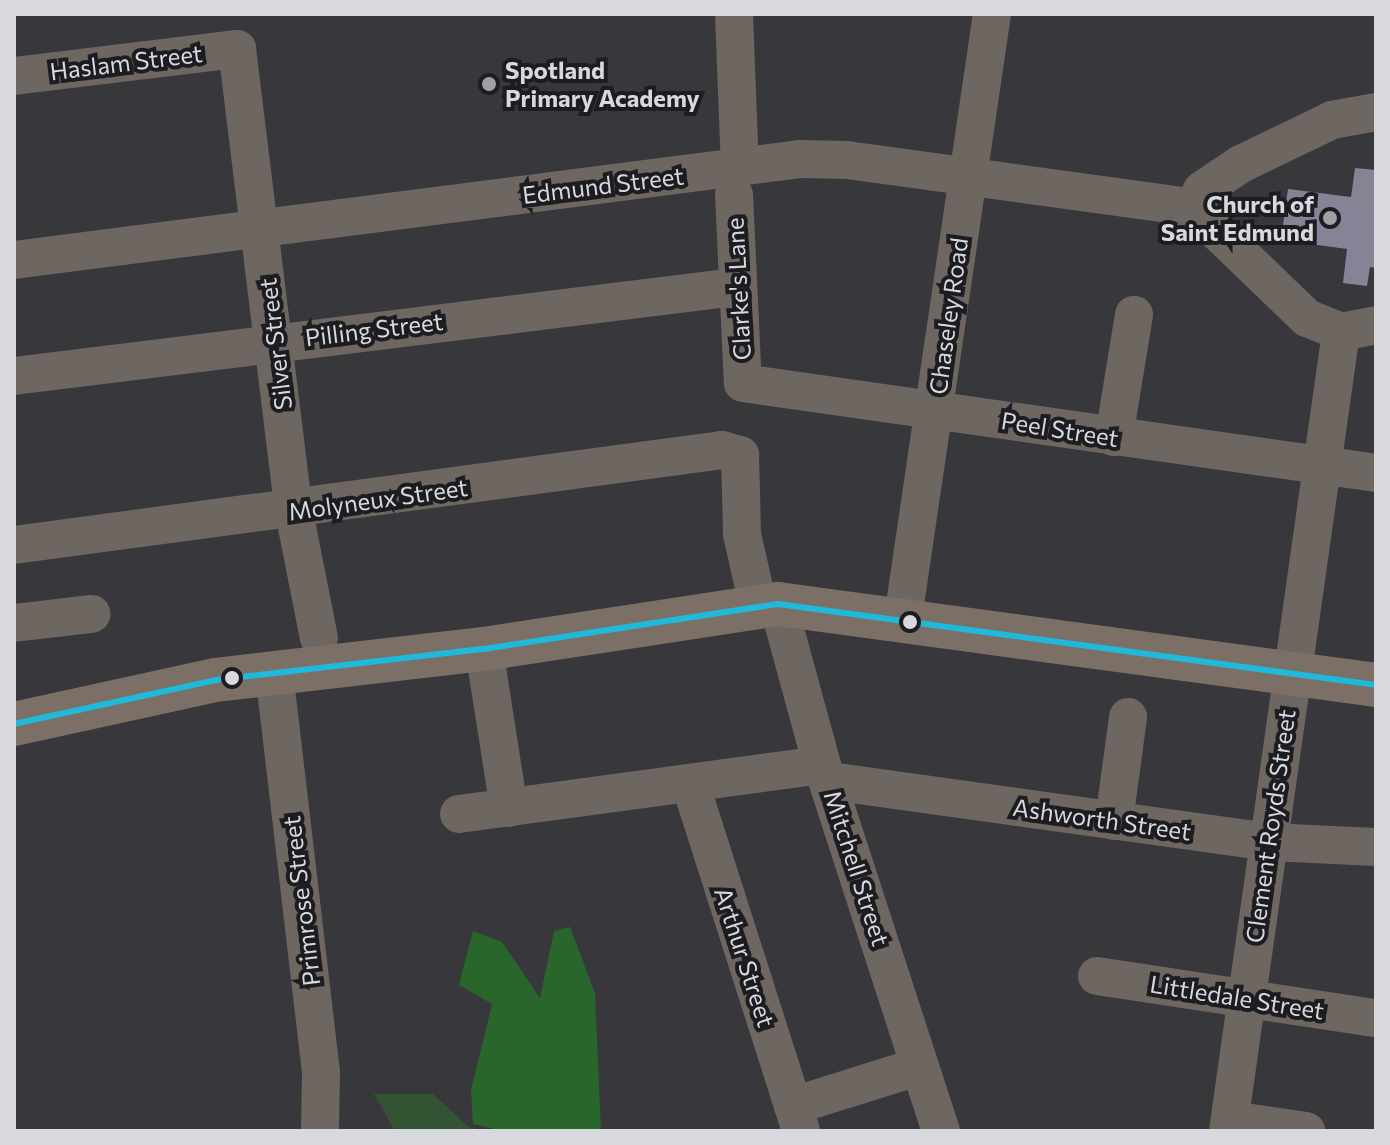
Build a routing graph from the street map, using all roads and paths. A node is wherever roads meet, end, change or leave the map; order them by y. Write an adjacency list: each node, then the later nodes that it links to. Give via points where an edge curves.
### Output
1 (734, 14): 7 (street, Clarke's Lane)
2 (992, 14): 6 (street, Chaseley Road)
3 (237, 49): 4 (street, Haslam Street); 9 (street, Silver Street)
4 (14, 76)
5 (1375, 109): 8 (street, via 1332,120 1241,164 1202,190)
6 (967, 178): 7 (street, Edmund Street, via 847,160); 8 (street, Edmund Street); 17 (street, Chaseley Road)
7 (737, 181): 9 (street, Edmund Street); 11 (street, Clarke's Lane)
8 (1192, 210): 13 (street, Clement Royds Street, via 1307,318)
9 (262, 229): 10 (street, Edmund Street); 14 (street, Silver Street)
10 (14, 260)
11 (735, 287): 14 (street, Pilling Street); 16 (street, Clarke's Lane)
12 (1134, 315): 18 (street)
13 (1358, 328): 19 (street, Clement Royds Street)
14 (275, 340): 15 (street, Pilling Street); 21 (street, Silver Street)
15 (14, 376)
16 (743, 383): 17 (street, Peel Street)
17 (935, 409): 18 (street, Peel Street); 25 (street, Chaseley Road)
18 (1114, 437): 19 (street, Peel Street)
19 (1322, 465): 20 (street, Peel Street); 30 (street, Clement Royds Street)
20 (1376, 473)
21 (294, 512): 22 (street, Molyneux Street); 23 (street, Molyneux Street, via 722,450 740,455 742,534); 27 (street, Silver Street)
22 (14, 545)
23 (768, 604): 25 (main road); 28 (main road); 34 (street, Mitchell Street)
24 (91, 614): 26 (street)
25 (903, 618): 30 (main road)
26 (14, 623)
27 (319, 638)
28 (484, 649): 29 (main road); 36 (street)
29 (274, 672): 33 (main road); 47 (street, Primrose Street, via 321,1072)
30 (1291, 673): 31 (main road); 39 (street, Clement Royds Street)
31 (1376, 685)
32 (1128, 717): 38 (street)
33 (14, 724)
34 (826, 773): 35 (street, Ashworth Street); 38 (street, Ashworth Street); 44 (street, Mitchell Street)
35 (690, 783): 36 (street, Ashworth Street); 45 (street, Arthur Street)
36 (509, 808): 37 (street, Ashworth Street)
37 (459, 814)
38 (1114, 821): 39 (street, Ashworth Street)
39 (1268, 842): 40 (street, Ashworth Street); 42 (street, Clement Royds Street)
40 (1376, 847)
41 (1097, 976): 42 (street, Littledale Street)
42 (1247, 997): 43 (street, Littledale Street); 46 (street, Clement Royds Street)
43 (1376, 1018)
44 (920, 1066): 45 (street); 48 (street, Mitchell Street)
45 (797, 1119)
46 (1229, 1125): 49 (street)
47 (320, 1131)
48 (941, 1131)
49 (1306, 1131)

